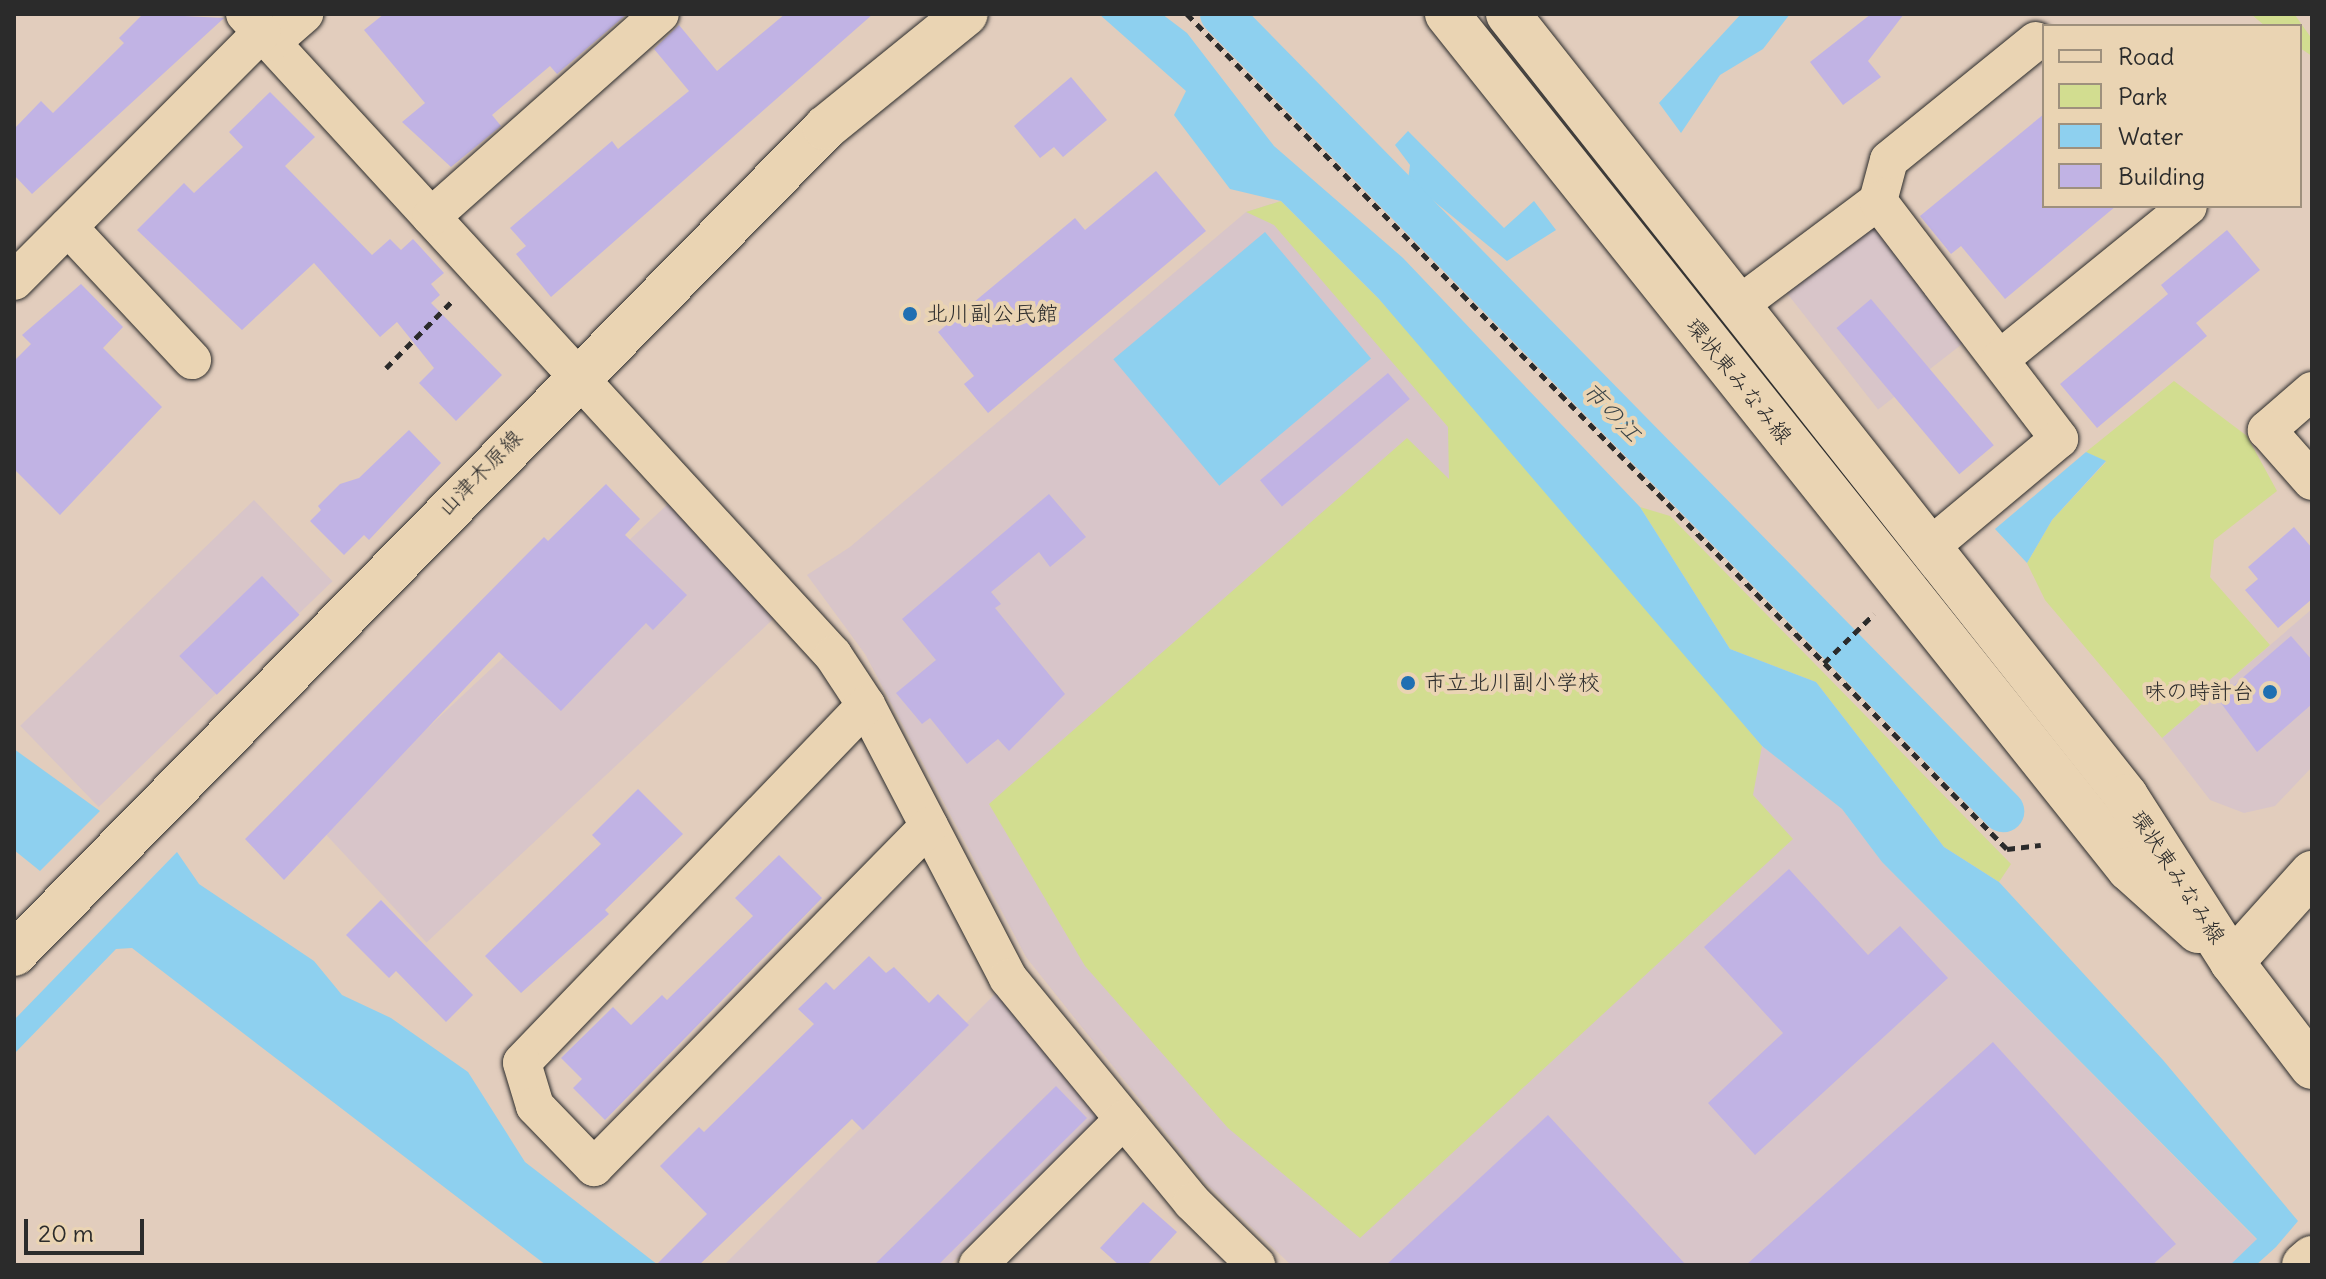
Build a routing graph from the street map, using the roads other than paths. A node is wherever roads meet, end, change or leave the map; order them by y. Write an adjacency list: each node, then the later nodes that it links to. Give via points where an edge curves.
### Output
1 (304, 14): 6 (street)
2 (660, 14): 10 (street)
3 (966, 14): 16 (street, 山津木原線, via 825,128)
4 (1447, 14): 24 (street, 環状東みなみ線, via 2129,869)
5 (1508, 14): 13 (street, 環状東みなみ線)
6 (260, 30): 10 (street); 11 (street)
7 (2036, 41): 8 (street, via 1889,160)
8 (1878, 201): 13 (street); 14 (street)
9 (2186, 208): 14 (street)
10 (431, 217): 16 (street)
11 (68, 227): 12 (street); 15 (street)
12 (14, 281)
13 (1739, 305): 19 (street, 環状東みなみ線)
14 (2000, 359): 19 (street, via 2059,439)
15 (192, 360)
16 (575, 376): 20 (street, via 833,655); 23 (street, 山津木原線)
17 (2312, 391): 18 (street, via 2267,430)
18 (2312, 481)
19 (1931, 546): 24 (street, 環状東みなみ線, via 2162,845)
20 (866, 705): 21 (street); 21 (street, via 522,1063 535,1106 594,1167)
21 (929, 826): 26 (street, via 1008,978)
22 (2312, 873): 24 (street)
23 (14, 954)
24 (2232, 962): 25 (street)
25 (2312, 1067)
26 (1124, 1119): 28 (street); 29 (street, via 1192,1202)
27 (2312, 1258): 30 (street)
28 (978, 1265)
29 (1256, 1265)
30 (2304, 1265)

